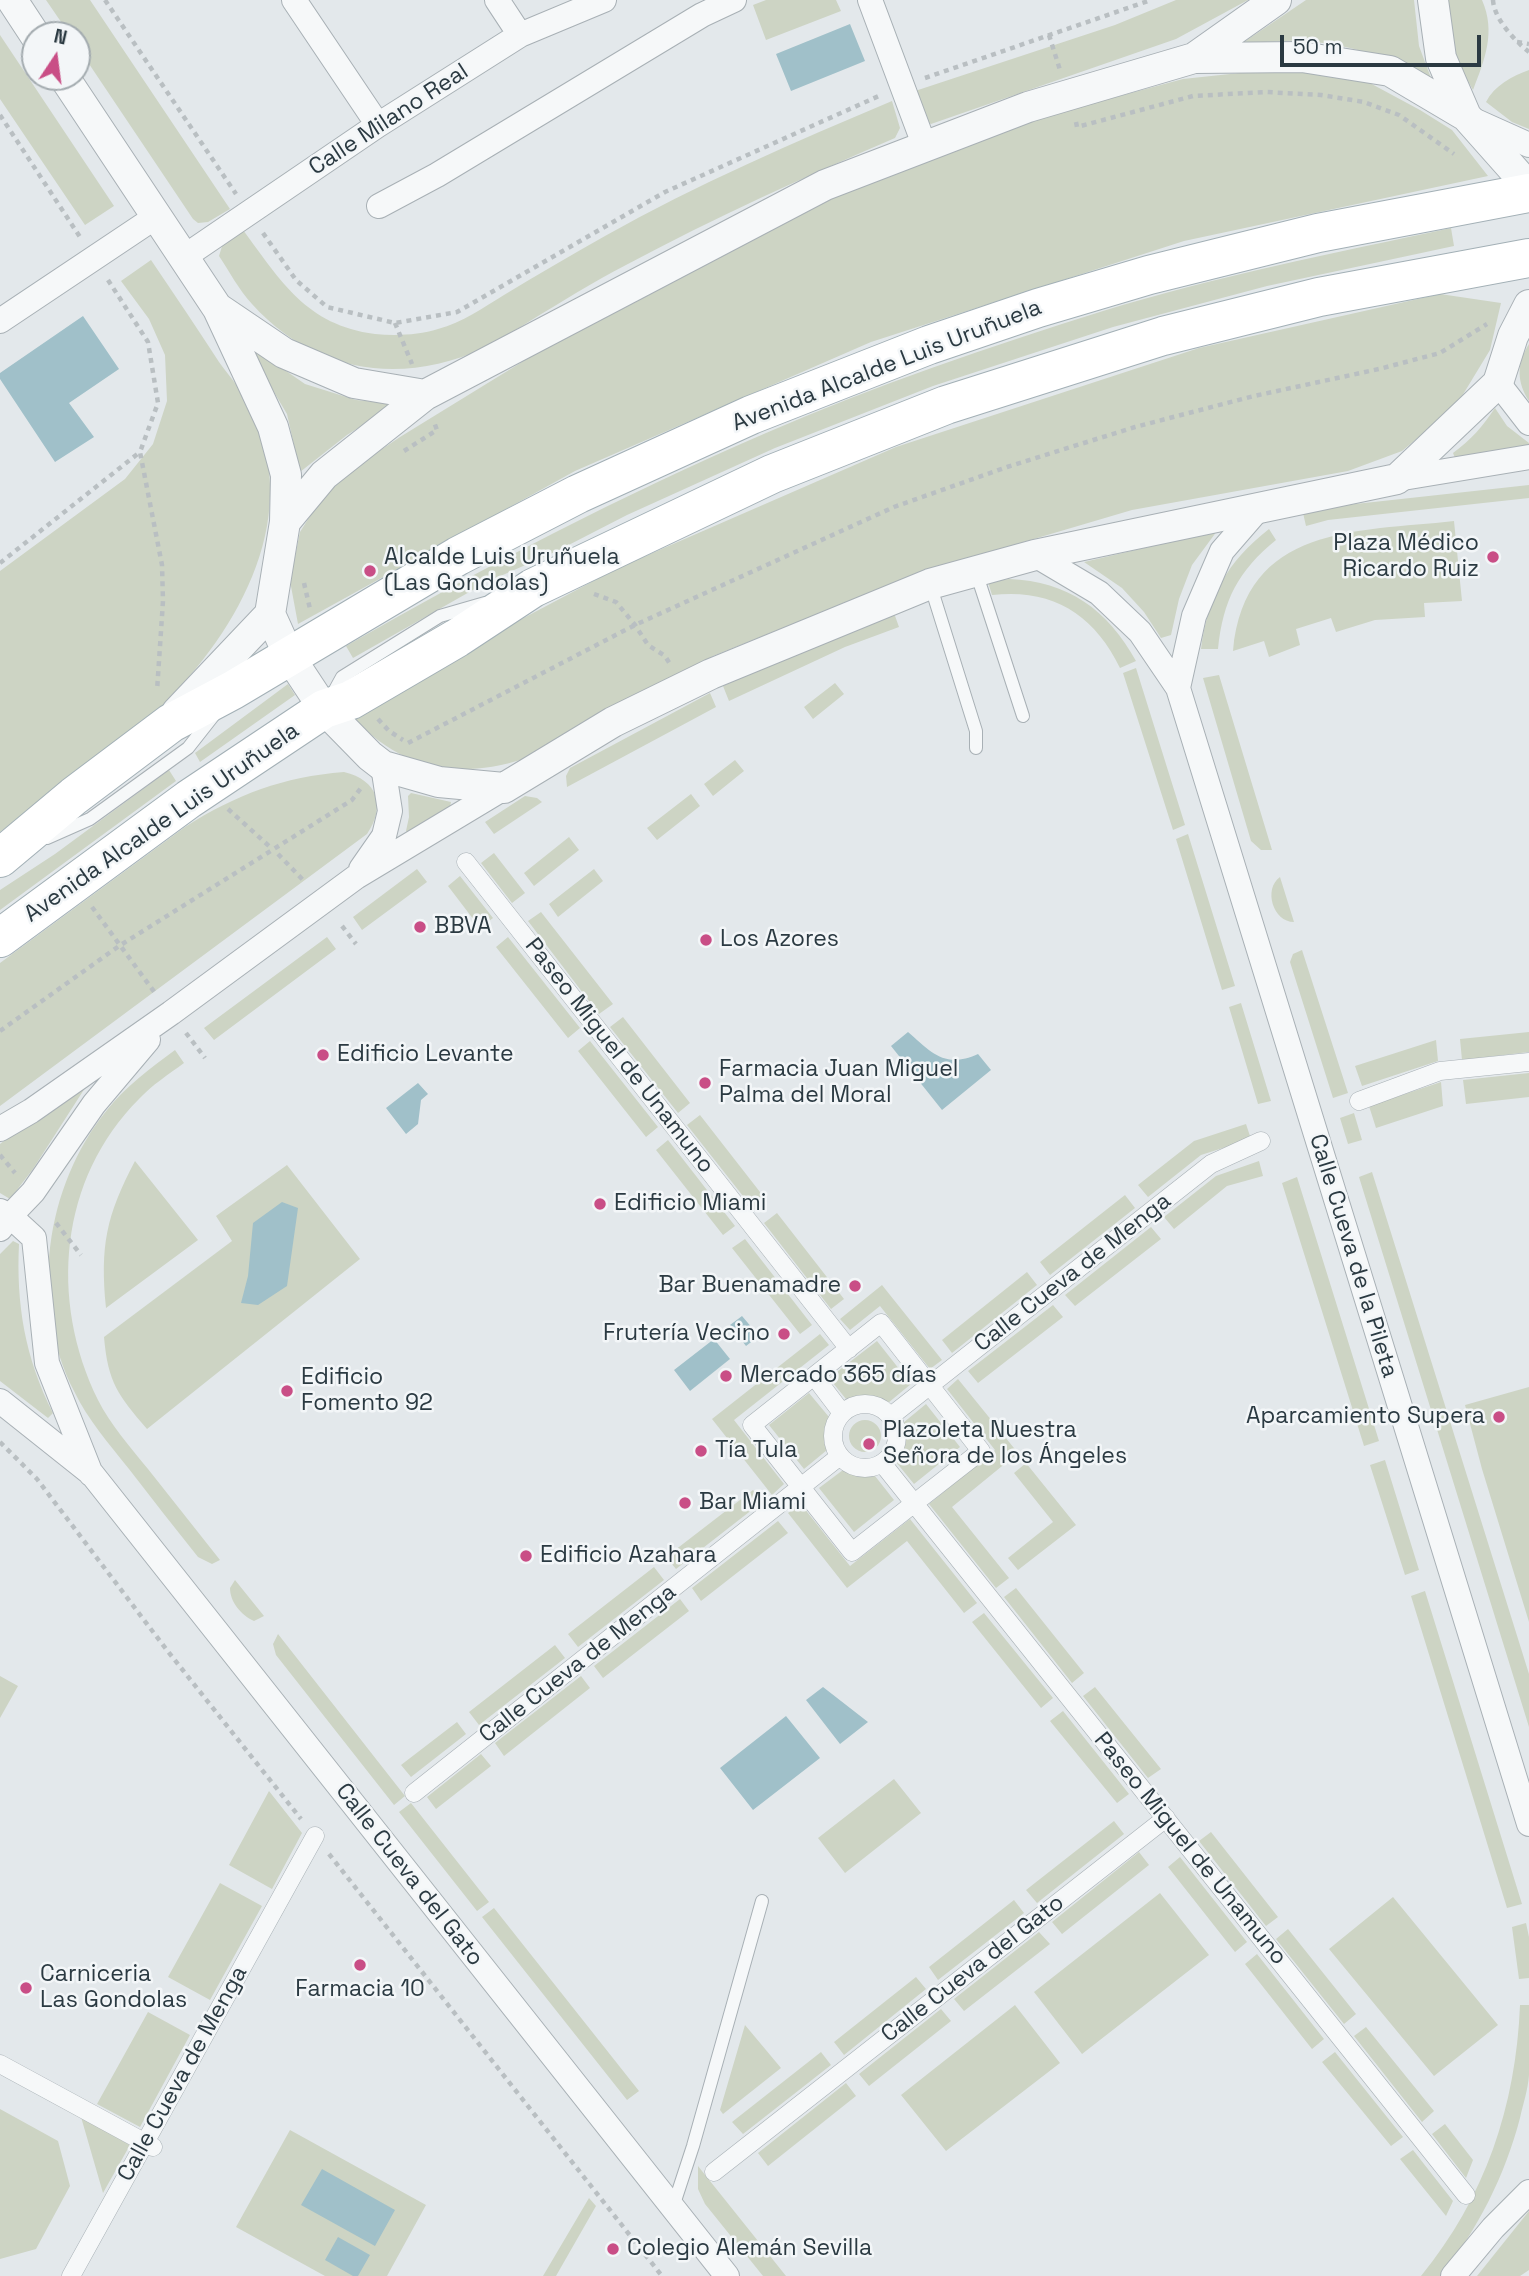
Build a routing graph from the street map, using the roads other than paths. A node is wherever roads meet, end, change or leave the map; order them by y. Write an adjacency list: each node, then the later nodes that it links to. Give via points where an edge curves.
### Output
1 (12, 0): 9 (street)
2 (294, 0): 14 (street)
3 (497, 0): 10 (street)
4 (604, 0): 10 (street, Calle Milano Real)
5 (734, 0): 19 (street)
6 (870, 0): 16 (street)
7 (1276, 0): 11 (street)
8 (1433, 0): 13 (street, via 1441,58)
9 (26, 21)
10 (520, 35): 14 (street, Calle Milano Real)
11 (1194, 58): 13 (street, via 1302,57 1390,71); 16 (street, via 1028,107)
12 (73, 91): 20 (street)
13 (1466, 116): 15 (street); 17 (street)
14 (378, 125): 21 (street, Calle Milano Real)
15 (1529, 145)
16 (925, 147): 27 (street, via 825,186)
17 (1529, 187)
18 (1529, 193): 37 (main road, Avenida Alcalde Luis Uruñuela, via 1318,233 1149,275 929,345 751,415 578,494 458,556)
19 (379, 206)
20 (156, 216): 21 (street); 25 (street)
21 (184, 257): 24 (street)
22 (1529, 258): 40 (main road, Avenida Alcalde Luis Uruñuela, via 1319,297 1163,336 946,405 772,474 533,588 351,700)
23 (1529, 305): 26 (street)
24 (218, 309): 27 (street, via 284,353 354,383); 32 (street, via 273,427 286,475)
25 (0, 321)
26 (1498, 383): 28 (street); 30 (street)
27 (425, 395): 32 (street, via 324,475)
28 (1529, 423)
29 (1529, 457): 30 (street)
30 (1397, 478): 31 (street)
31 (1261, 506): 33 (street); 38 (street, via 1222,551 1194,616)
32 (285, 522): 36 (street)
33 (1035, 555): 34 (street); 38 (street, via 1099,593 1140,632)
34 (976, 571): 35 (street); 42 (lane)
35 (930, 584): 43 (lane, via 976,731); 45 (street, via 711,674 613,722)
36 (270, 614): 37 (street, Avenida Alcalde Luis Uruñuela); 41 (street, Avenida Alcalde Luis Uruñuela)
37 (289, 656): 39 (main road, Avenida Alcalde Luis Uruñuela); 40 (street, Avenida Alcalde Luis Uruñuela)
38 (1178, 688): 69 (street, Calle Cueva de la Pileta)
39 (233, 690): 41 (main road, Avenida Alcalde Luis Uruñuela); 46 (lane, via 188,748 90,820)
40 (324, 709): 44 (street, Avenida Alcalde Luis Uruñuela); 49 (main road, Avenida Alcalde Luis Uruñuela, via 189,799)
41 (157, 715): 46 (main road, Avenida Alcalde Luis Uruñuela, via 74,796)
42 (1023, 716)
43 (976, 748)
44 (384, 765): 45 (street, Avenida Alcalde Luis Uruñuela, via 439,782); 48 (street, via 390,811 384,836)
45 (504, 788): 48 (street)
46 (0, 858)
47 (466, 862): 56 (street, Paseo Miguel de Unamuno)
48 (356, 877): 50 (street)
49 (0, 938)
50 (171, 1013): 53 (street); 55 (street, via 94,1104 33,1192)
51 (1529, 1062): 52 (street, via 1440,1071)
52 (1359, 1101)
53 (0, 1129)
54 (1261, 1142): 58 (street, Calle Cueva de Menga, via 1211,1164)
55 (3, 1219): 64 (street, via 34,1238 47,1363)
56 (849, 1349): 57 (street); 58 (street, via 881,1323)
57 (814, 1376): 60 (street); 65 (street, via 752,1425)
58 (930, 1386): 61 (street, Calle Cueva de Menga); 66 (street, via 981,1451)
59 (0, 1401): 64 (street)
60 (842, 1413): 61 (street, via 851,1406 872,1405); 62 (street, via 833,1439)
61 (891, 1416): 63 (street, via 897,1437 890,1457)
62 (840, 1456): 63 (street, via 864,1468); 65 (street, Calle Cueva de Menga)
63 (882, 1463): 66 (street)
64 (92, 1474): 77 (street, Calle Cueva del Gato)
65 (802, 1488): 66 (street, via 852,1552); 67 (street, Calle Cueva de Menga)
66 (914, 1504): 68 (street, Paseo Miguel de Unamuno)
67 (414, 1793)
68 (1166, 1818): 74 (street, Calle Cueva del Gato); 76 (street, Paseo Miguel de Unamuno)
69 (1529, 1824)
70 (315, 1836): 73 (street, Calle Cueva de Menga)
71 (762, 1901): 77 (lane)
72 (0, 2064): 73 (street)
73 (149, 2145): 78 (street, Calle Cueva de Menga)
74 (714, 2172)
75 (1529, 2192): 80 (street)
76 (1466, 2195)
77 (673, 2207): 79 (street, Calle Cueva del Gato)
78 (71, 2276)
79 (727, 2276)
80 (1453, 2276)

